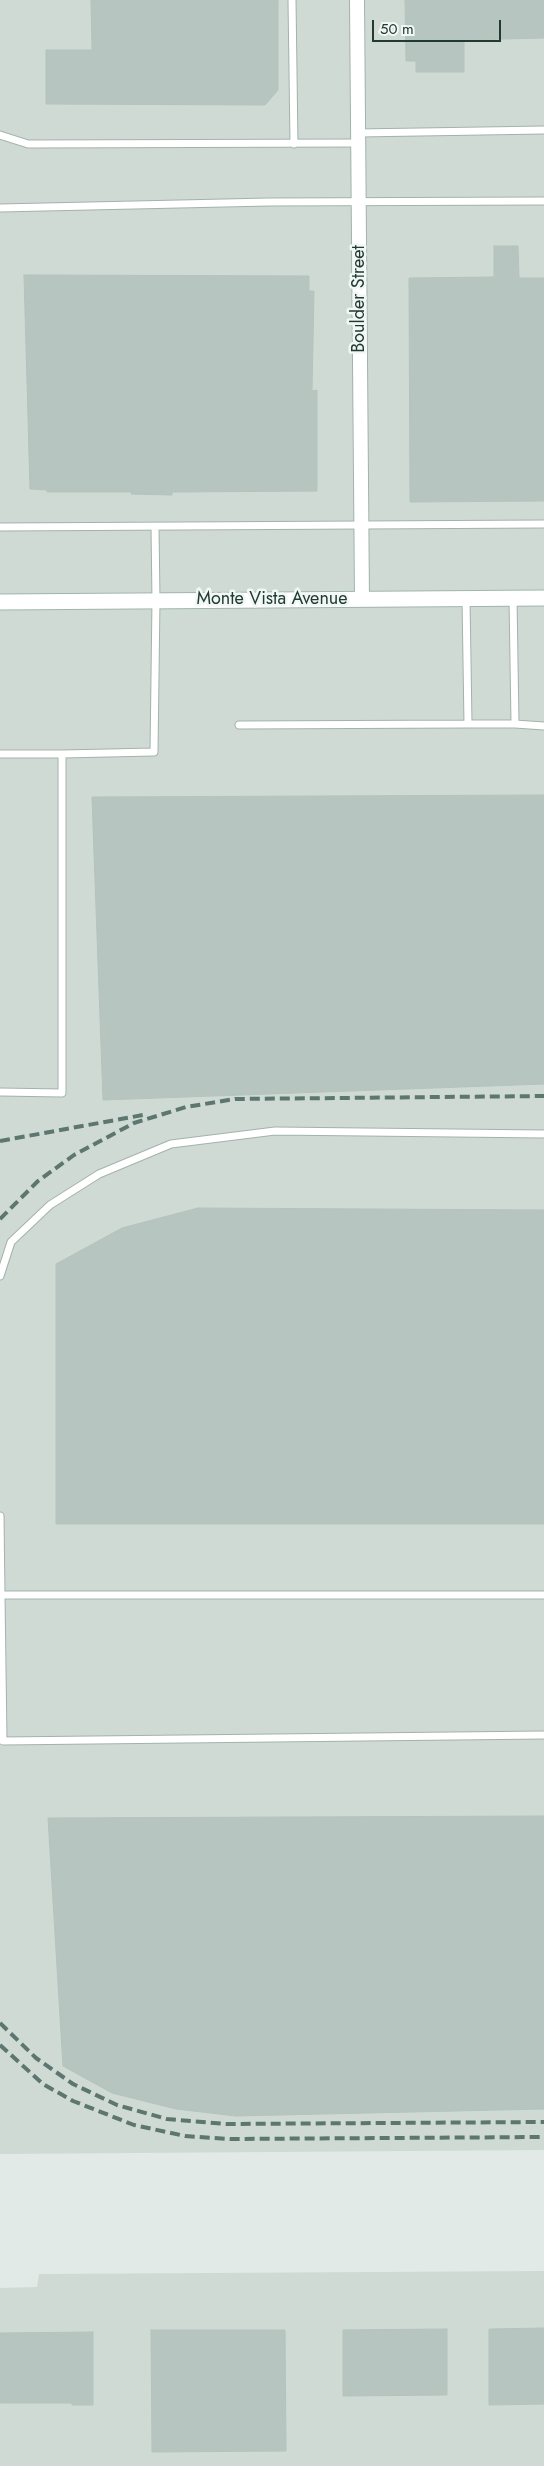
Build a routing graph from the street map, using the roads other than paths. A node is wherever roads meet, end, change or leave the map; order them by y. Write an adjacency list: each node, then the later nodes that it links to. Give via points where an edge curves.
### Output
1 (292, 0): 6 (lane)
2 (357, 0): 5 (street, Boulder Street)
3 (544, 130): 5 (lane)
4 (0, 135): 6 (lane, via 28,144)
5 (358, 138): 6 (lane); 8 (street, Boulder Street)
6 (294, 144)
7 (544, 201): 8 (lane)
8 (359, 203): 9 (lane); 11 (street, Boulder Street)
9 (0, 208)
10 (544, 524): 11 (lane)
11 (361, 526): 13 (lane); 17 (street, Boulder Street)
12 (0, 527): 13 (lane)
13 (155, 527): 18 (lane)
14 (466, 598): 15 (street, Monte Vista Avenue); 17 (street, Monte Vista Avenue); 20 (lane)
15 (513, 598): 16 (street, Monte Vista Avenue); 21 (lane)
16 (544, 598)
17 (362, 599): 18 (street, Monte Vista Avenue)
18 (156, 600): 19 (street, Monte Vista Avenue); 25 (lane, via 154,752)
19 (0, 602)
20 (468, 724): 21 (lane); 22 (lane)
21 (515, 724): 23 (lane)
22 (239, 725)
23 (544, 726)
24 (0, 754): 25 (lane)
25 (62, 754): 26 (lane, via 62,1093)
26 (0, 1092)
27 (544, 1134): 28 (lane, via 275,1131 171,1144 99,1174 50,1205 11,1242)
28 (0, 1276)
29 (0, 1516): 30 (lane)
30 (1, 1595): 31 (lane); 32 (lane, via 3,1741)
31 (544, 1595)
32 (544, 1735)

